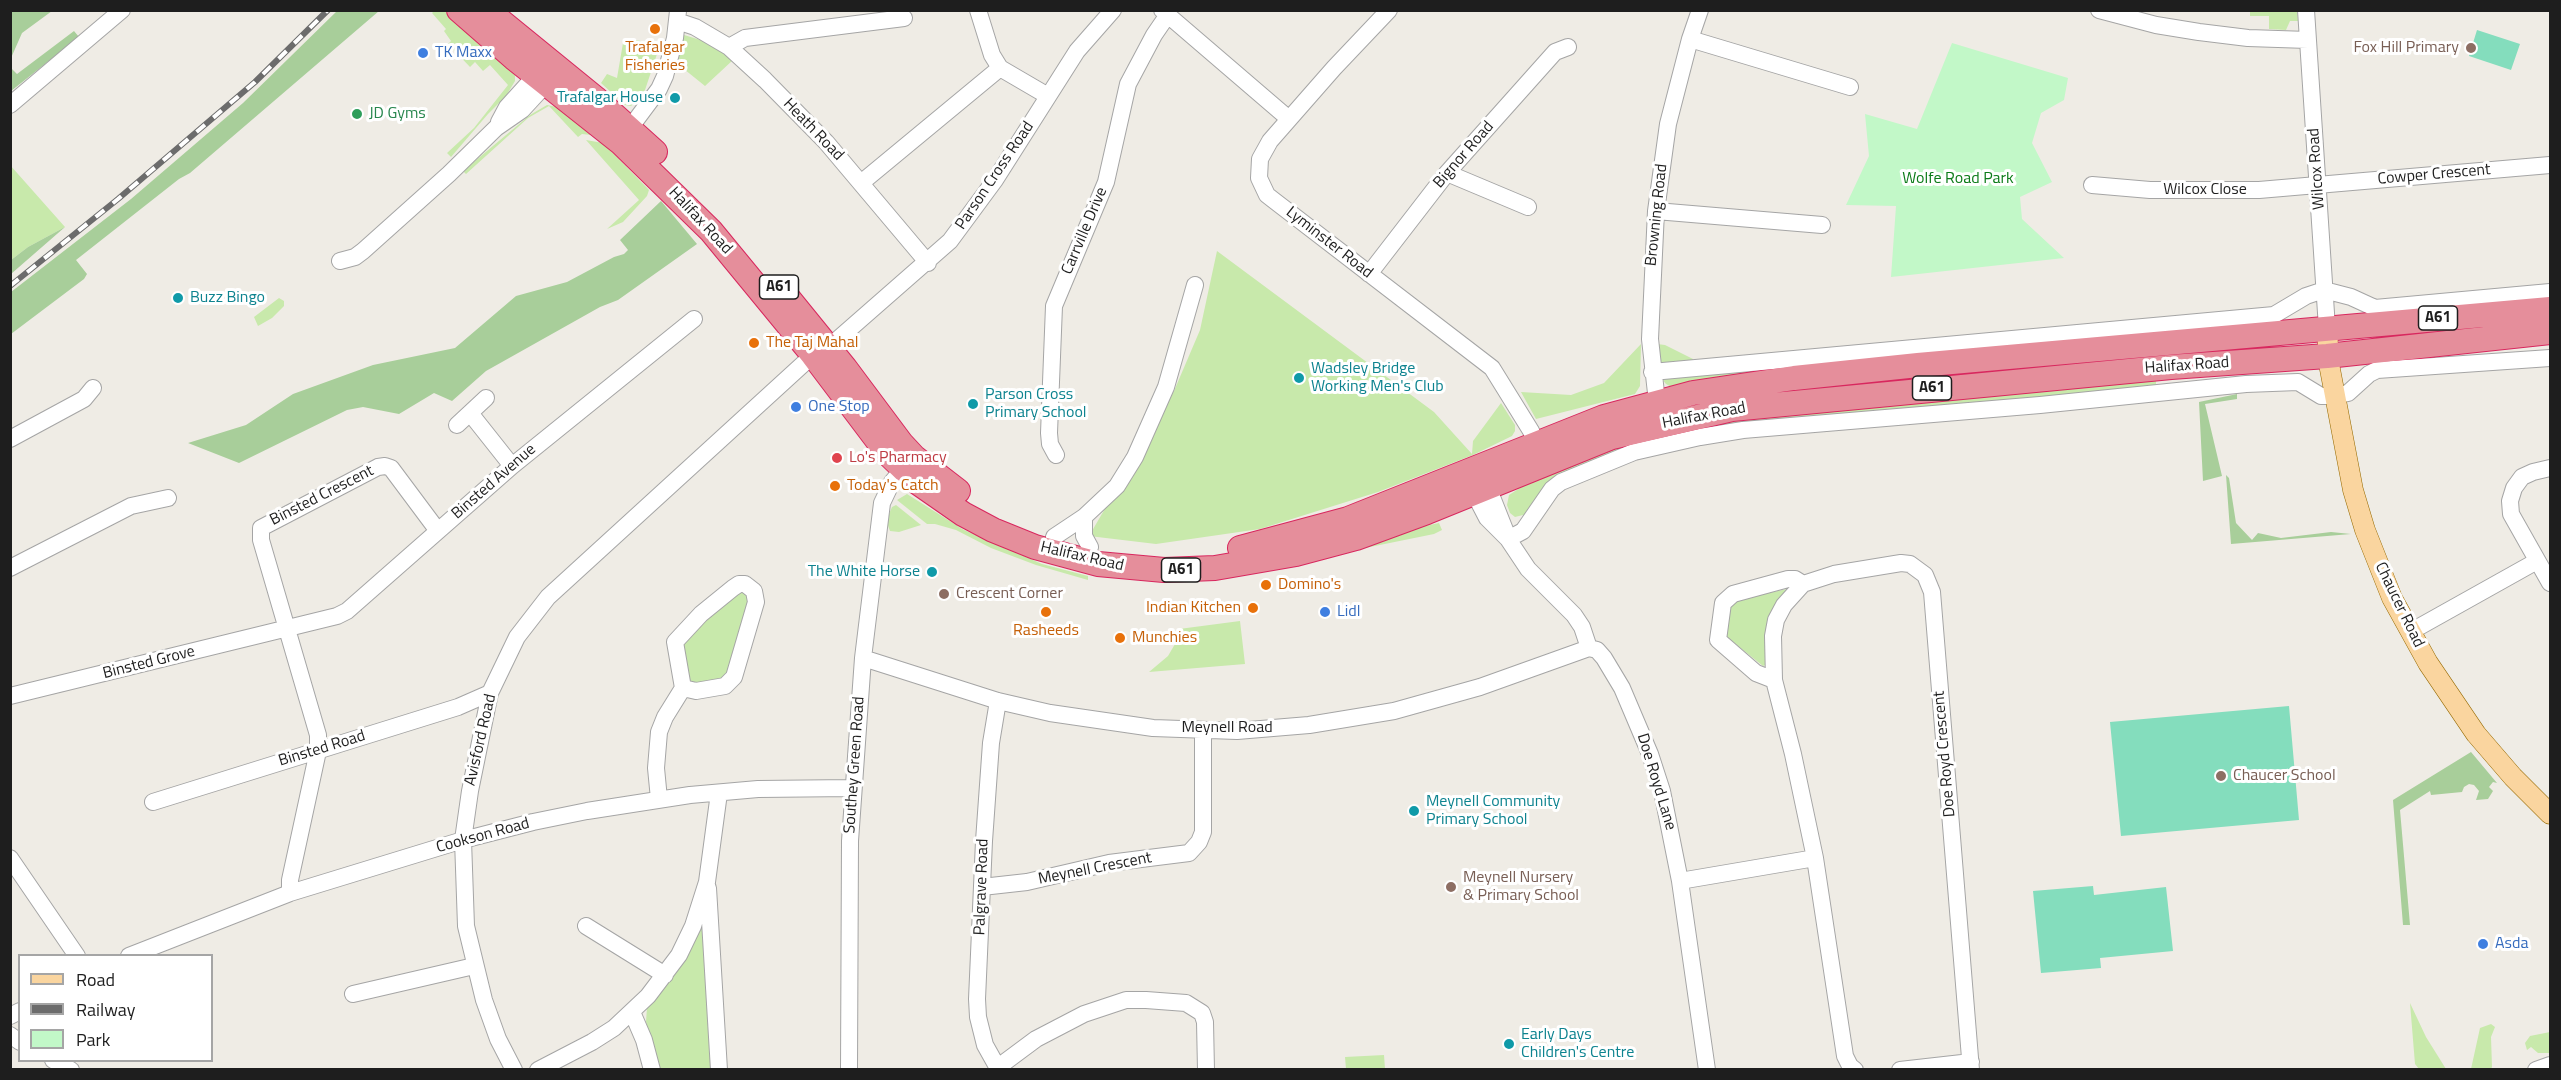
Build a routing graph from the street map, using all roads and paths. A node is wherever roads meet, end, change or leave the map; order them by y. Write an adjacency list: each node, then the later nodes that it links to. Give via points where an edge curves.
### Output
1 (122, 10): 21 (street)
2 (459, 10): 18 (highway, Halifax Road / A61)
3 (487, 10): 18 (highway, Halifax Road / A61)
4 (978, 10): 17 (street)
5 (1113, 10): 20 (street, Parson Cross Road, via 1077,51)
6 (1389, 10): 22 (street, Lyminster Road)
7 (1700, 10): 13 (street, Browning Road)
8 (2099, 10): 14 (street, via 2199,32)
9 (2306, 10): 14 (street, Wilcox Road)
10 (1165, 13): 22 (street); 54 (street, Carrville Drive, via 1128,84 1106,182 1054,306 1049,433)
11 (678, 16): 15 (street, Heath Road); 23 (street, via 665,76)
12 (904, 18): 15 (street, via 745,38)
13 (1690, 39): 19 (street); 30 (street, Browning Road, via 1668,124)
14 (2308, 40): 28 (street, Wilcox Road)
15 (729, 47): 26 (street, Heath Road, via 826,142)
16 (1568, 47): 25 (street, Bignor Road, via 1555,52)
17 (1000, 68): 20 (street); 26 (street)
18 (546, 75): 23 (highway, Halifax Road / A61); 32 (street, via 522,110 496,128 363,251)
19 (1850, 87)
20 (1048, 96): 33 (street, Parson Cross Road, via 970,217)
21 (10, 105)
22 (1289, 119): 34 (street, Lyminster Road, via 1260,159 1262,187)
23 (625, 135): 42 (highway, Halifax Road / A61, via 711,207)
24 (2550, 165): 28 (street, Cowper Crescent)
25 (1447, 173): 29 (street); 34 (street, Bignor Road)
26 (861, 183): 33 (street, Heath Road)
27 (2092, 185): 28 (street, Wilcox Close, via 2209,192)
28 (2318, 185): 36 (street, Wilcox Road)
29 (1528, 207)
30 (1656, 211): 31 (street); 45 (street, Browning Road, via 1650,304)
31 (1822, 225)
32 (340, 261)
33 (928, 263): 42 (street, Parson Cross Road)
34 (1369, 274): 53 (street, Lyminster Road, via 1492,368)
35 (1195, 285): 60 (street, Halifax Road, via 1166,387 1148,430 1117,486)
36 (2324, 290): 37 (street, via 2375,308); 40 (street, Wilcox Road); 45 (street, via 2274,315)
37 (2550, 292)
38 (2550, 309): 40 (highway, Halifax Road / A61)
39 (694, 319): 56 (street, Binsted Avenue)
40 (2326, 328): 43 (main road, Chaucer Road); 50 (highway, Halifax Road / A61, via 1734,385)
41 (2550, 332): 43 (highway, Halifax Road / A61)
42 (821, 351): 55 (highway, Halifax Road / A61); 75 (street, Avisford Road, via 548,597 517,637)
43 (2327, 356): 47 (main road, Chaucer Road); 50 (highway, Halifax Road / A61)
44 (2550, 358): 47 (street, via 2377,370 2348,393)
45 (1652, 372): 50 (street, Browning Road)
46 (93, 388): 52 (street, via 84,399)
47 (2334, 396): 63 (street, Halifax Road, via 2320,396 2298,382 2246,384 1700,436 1634,452 1561,482 1522,531); 70 (main road, Chaucer Road, via 2365,530)
48 (486, 398): 49 (street)
49 (471, 413): 51 (street); 56 (street)
50 (1658, 413): 53 (highway, Halifax Road / A61, via 1612,437)
51 (457, 425)
52 (10, 439)
53 (1540, 453): 58 (highway, Halifax Road / A61)
54 (1056, 455)
55 (908, 463): 58 (highway, Halifax Road / A61, via 932,494 993,530 1035,547 1098,564 1164,570 1215,568 1296,554 1356,538); 62 (highway, Halifax Road / A61, via 972,501); 72 (street, Southey Green Road, via 882,503)
56 (512, 466): 61 (street, Binsted Avenue)
57 (2550, 468): 65 (street, via 2522,477 2510,501 2511,514)
58 (1478, 483): 63 (street, Doe Royd Lane); 64 (highway, Halifax Road / A61, via 1256,546 1214,553 1164,556)
59 (168, 498): 66 (street, via 131,507)
60 (1084, 517): 62 (street, Halifax Road); 64 (street, Halifax Road, via 1084,536)
61 (438, 531): 69 (street, Binsted Avenue, via 347,611); 69 (street, Binsted Crescent, via 391,468 385,466 266,523 261,528 261,540)
62 (1054, 537): 64 (highway, Halifax Road / A61)
63 (1508, 539): 71 (street, Doe Royd Lane, via 1528,569 1574,615)
64 (1090, 547)
65 (2537, 561): 67 (street); 70 (street)
66 (10, 568)
67 (2550, 583)
68 (1803, 584): 73 (street, via 1776,620); 73 (street, Doe Royd Crescent, via 1788,579 1733,594 1723,603 1718,640 1756,673); 101 (street, Doe Royd Crescent, via 1834,574 1901,563 1917,568 1930,583)
69 (287, 629): 76 (street, Binsted Grove); 79 (street, Binsted Crescent, via 318,735)
70 (2410, 632): 84 (main road, Chaucer Road, via 2476,734)
71 (1589, 648): 78 (street, Meynell Road, via 1480,687 1394,711 1310,725); 88 (street, Doe Royd Lane, via 1604,658 1622,688 1647,745 1662,791)
72 (863, 658): 77 (street, Meynell Road); 80 (street, Southey Green Road)
73 (1774, 680): 87 (street)
74 (683, 688): 74 (street, via 674,647 678,636 733,588 745,584 754,591 756,602 734,677 724,686 696,691); 82 (street, via 659,732)
75 (490, 693): 79 (street, Binsted Road); 85 (street, Avisford Road)
76 (10, 696)
77 (998, 701): 78 (street, Meynell Road, via 1103,722); 90 (street, Palgrave Road, via 988,774)
78 (1203, 730): 90 (street, Meynell Crescent, via 1203,832 1188,853 1131,859 1027,882)
79 (318, 751): 83 (street, Binsted Road); 91 (street, Binsted Crescent)
80 (852, 788): 81 (street, Cookson Road); 108 (street, Southey Green Road, via 847,966)
81 (719, 793): 82 (street, Cookson Road); 89 (street)
82 (659, 799): 85 (street, Cookson Road, via 555,817)
83 (153, 802)
84 (2550, 814)
85 (463, 840): 91 (street, Cookson Road); 95 (street, Avisford Road, via 465,926)
86 (10, 858): 93 (street)
87 (1815, 858): 88 (street); 111 (street, via 1845,1056)
88 (1680, 881): 110 (street, Doe Royd Lane)
89 (707, 882): 96 (street, via 693,926); 107 (street)
90 (982, 887): 102 (street, Palgrave Road, via 978,1017 985,1046)
91 (290, 892): 94 (street, Cookson Road)
92 (586, 926): 96 (street)
93 (76, 954)
94 (134, 954)
95 (474, 966): 97 (street); 104 (street, Avisford Road, via 498,1039)
96 (665, 975): 98 (street)
97 (353, 994)
98 (632, 1012): 105 (street, via 592,1042); 106 (street)
99 (56, 1062): 103 (street)
100 (2550, 1065): 113 (street)
101 (1971, 1066): 112 (street, Doe Royd Crescent)
102 (998, 1069): 109 (street, via 1036,1039 1084,1014 1136,1000 1186,1003 1202,1013)
103 (71, 1070)
104 (514, 1070)
105 (538, 1070)
106 (652, 1070)
107 (719, 1070)
108 (849, 1070)
109 (1206, 1070)
110 (1707, 1070)
111 (1854, 1070)
112 (1900, 1070)
113 (2536, 1070)

